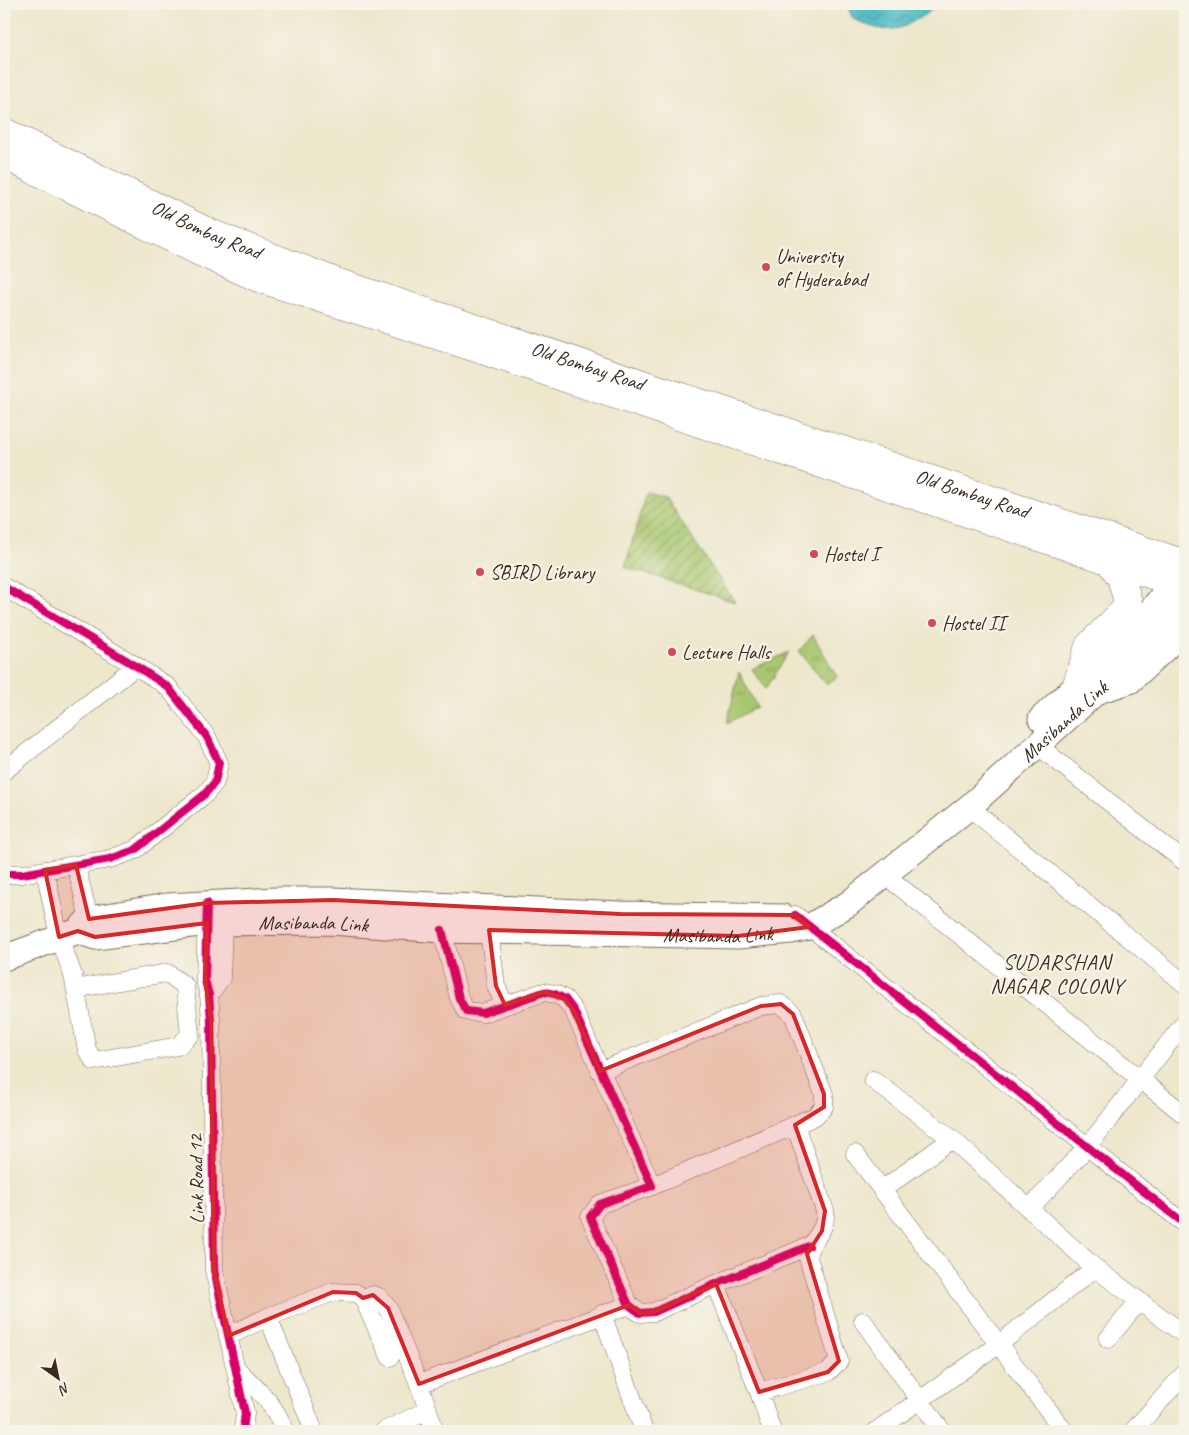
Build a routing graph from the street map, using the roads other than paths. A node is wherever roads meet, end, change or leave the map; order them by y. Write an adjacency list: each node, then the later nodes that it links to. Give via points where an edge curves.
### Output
1 (4, 132): 4 (main road, Old Bombay Road, via 210,233 327,279)
2 (4, 155): 3 (main road, Old Bombay Road, via 261,279)
3 (1111, 563): 4 (main road, Old Bombay Road); 9 (main road, via 1121,577 1128,602 1125,610 1089,646)
4 (1181, 573): 9 (main road)
5 (4, 587): 8 (street)
6 (1185, 606): 9 (main road, Masibanda Link, via 1159,635)
7 (1185, 636): 9 (street, via 1175,641 1131,682)
8 (136, 666): 11 (street); 14 (street, via 168,687 190,714 215,752 219,762 218,775 205,794 135,850 110,859)
9 (1085, 690): 10 (main road, Masibanda Link); 19 (main road, via 846,889)
10 (1037, 745): 12 (main road, Masibanda Link); 13 (street)
11 (4, 771)
12 (969, 808): 17 (main road, Masibanda Link); 25 (street)
13 (1185, 862)
14 (76, 865): 15 (street); 21 (street)
15 (46, 870): 16 (street); 21 (street)
16 (4, 874)
17 (886, 875): 19 (main road, Masibanda Link, via 848,904); 31 (street)
18 (213, 916): 20 (main road, via 333,900); 21 (main road, Masibanda Link, via 95,937); 21 (main road, via 167,906); 22 (main road, Masibanda Link); 51 (street, Link Road 12, via 221,978 209,995 214,1270)
19 (802, 921): 20 (main road, Masibanda Link, via 790,931 746,935); 35 (street)
20 (715, 926): 23 (main road, Masibanda Link)
21 (76, 929): 24 (main road); 26 (street)
22 (442, 930): 23 (main road, Masibanda Link); 27 (street, via 459,998 466,1011 483,1013)
23 (489, 930): 27 (street, via 496,986)
24 (4, 958)
25 (1185, 984)
26 (76, 991): 26 (street, via 87,1050 94,1061 178,1046 190,1035 185,986 167,973)
27 (505, 1005): 29 (street, via 544,992 565,999 574,1011)
28 (1185, 1022): 31 (street)
29 (600, 1071): 33 (street, via 761,1006 781,1004 793,1014 824,1094 824,1107 815,1116); 37 (street)
30 (873, 1080): 34 (street)
31 (1140, 1080): 32 (street); 35 (street)
32 (1185, 1115)
33 (795, 1126): 37 (street); 41 (street, via 825,1211 822,1231)
34 (952, 1139): 38 (street); 39 (street)
35 (1088, 1146): 39 (street); 40 (street)
36 (855, 1154): 38 (street)
37 (652, 1186): 46 (street, via 600,1204 590,1217)
38 (882, 1190): 53 (street)
39 (1029, 1209): 42 (street)
40 (1185, 1224)
41 (809, 1246): 43 (street); 58 (street, via 807,1254 840,1361 828,1372)
42 (1096, 1268): 45 (street); 53 (street)
43 (716, 1284): 46 (street, via 654,1312 640,1313); 58 (street)
44 (363, 1298): 48 (street, via 356,1293 332,1292); 54 (street); 57 (street, via 373,1295 384,1301)
45 (1138, 1302): 50 (street); 52 (street)
46 (630, 1305): 47 (street)
47 (602, 1314): 57 (street); 66 (street)
48 (268, 1318): 51 (street); 63 (street)
49 (863, 1321): 59 (street)
50 (1185, 1335)
51 (228, 1336): 55 (street, Link Road 12)
52 (1108, 1339)
53 (998, 1345): 59 (street); 70 (street)
54 (390, 1357)
55 (235, 1367): 61 (street, Link Road 12, via 245,1413); 62 (street, via 268,1400)
56 (1185, 1373): 71 (street)
57 (419, 1384): 60 (street)
58 (759, 1392): 67 (street)
59 (920, 1400): 68 (street); 69 (street)
60 (426, 1411): 64 (street); 65 (street)
61 (243, 1431)
62 (284, 1431)
63 (314, 1431)
64 (384, 1431)
65 (435, 1431)
66 (644, 1431)
67 (772, 1431)
68 (876, 1431)
69 (942, 1431)
70 (1064, 1431)
71 (1133, 1431)

